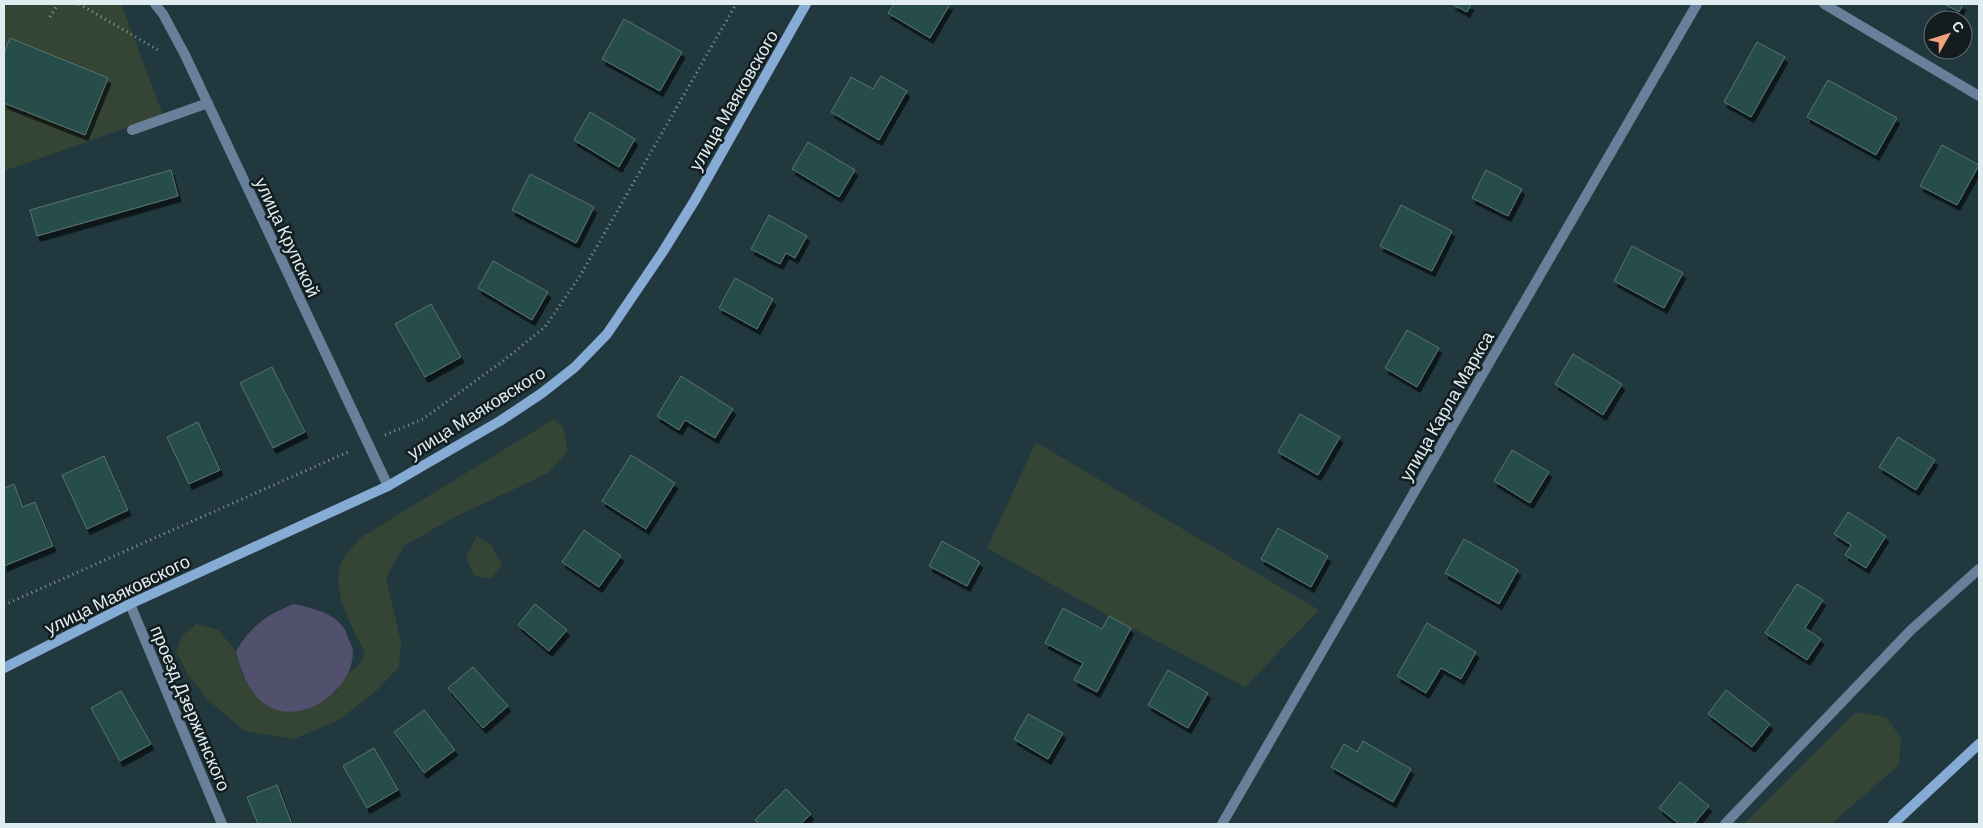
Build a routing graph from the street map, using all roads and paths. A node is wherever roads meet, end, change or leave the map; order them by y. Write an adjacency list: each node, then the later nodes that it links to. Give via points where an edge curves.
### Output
1 (58, 4): 8 (path)
2 (79, 4): 9 (path)
3 (155, 4): 11 (street, улица Крупской)
4 (736, 4): 13 (path, via 580,276 545,327 423,418)
5 (806, 4): 14 (street, улица Маяковского, via 694,200 607,334 542,393 451,451)
6 (1697, 4): 21 (street, улица Карла Маркса)
7 (1824, 4): 10 (street)
8 (50, 17)
9 (161, 52)
10 (1979, 96)
11 (208, 103): 12 (street); 13 (street, улица Крупской)
12 (132, 130)
13 (367, 443): 14 (street, улица Крупской); 17 (path)
14 (388, 486): 16 (street, улица Маяковского)
15 (1979, 569): 22 (street, via 1911,630)
16 (130, 604): 18 (street, улица Маяковского); 20 (street, проезд Дзержинского)
17 (4, 605)
18 (4, 668)
19 (1979, 744): 23 (street)
20 (222, 824)
21 (1222, 824)
22 (1725, 824)
23 (1893, 824)

